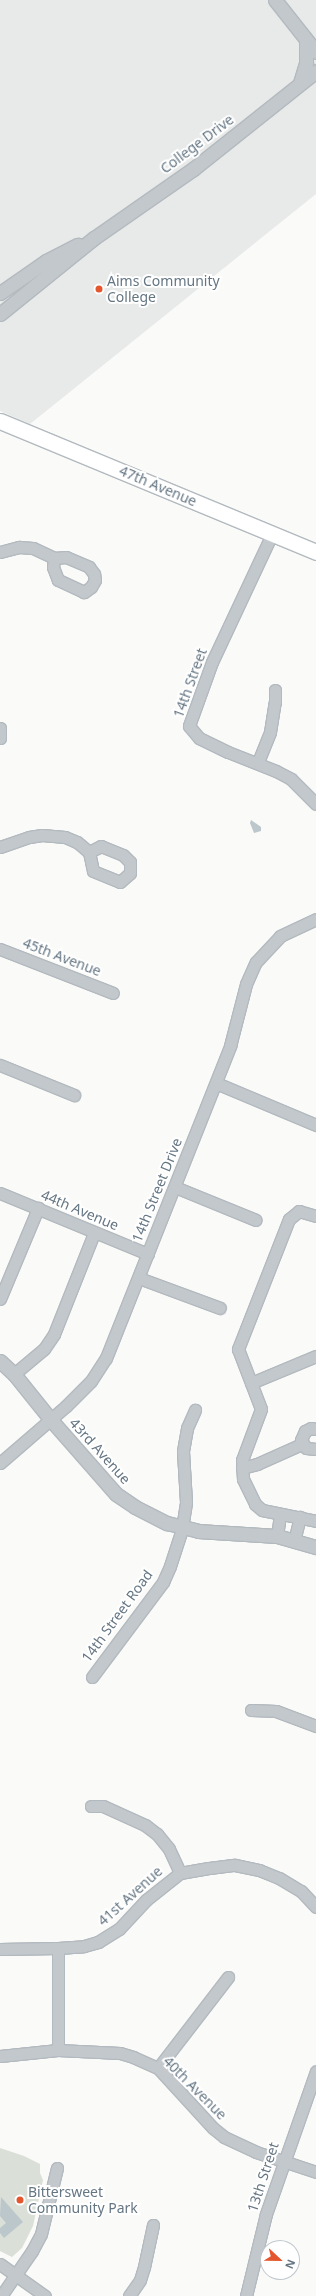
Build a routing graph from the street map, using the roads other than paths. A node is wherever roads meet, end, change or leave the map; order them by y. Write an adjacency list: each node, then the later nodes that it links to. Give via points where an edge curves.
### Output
1 (275, 0): 2 (street)
2 (311, 41): 3 (street); 5 (street)
3 (316, 52)
4 (316, 71): 5 (street, College Drive)
5 (300, 83): 6 (street, College Drive, via 192,169)
6 (94, 238): 7 (street, College Drive, via 46,261); 8 (street, College Drive)
7 (0, 293)
8 (0, 314)
9 (0, 421): 10 (main road, 47th Avenue)
10 (272, 534): 12 (main road, 47th Avenue); 17 (street, 14th Street, via 212,662 188,726 199,738 228,752)
11 (0, 552): 13 (street, via 19,547 34,548)
12 (316, 552)
13 (54, 558)
14 (275, 690): 17 (street, via 270,732)
15 (0, 728): 16 (street)
16 (0, 738)
17 (258, 762): 18 (street, 14th Street, via 291,779)
18 (316, 804)
19 (0, 847): 20 (street, via 29,837 54,835 77,842)
20 (89, 852)
21 (316, 919): 25 (street, 14th Street Drive, via 280,936 256,962 246,984 230,1046)
22 (0, 949): 23 (street, 45th Avenue)
23 (113, 993)
24 (0, 1065): 26 (street)
25 (216, 1083): 27 (street); 28 (street, 14th Street Drive)
26 (74, 1095)
27 (316, 1125)
28 (175, 1187): 32 (street); 34 (street, 14th Street Drive)
29 (0, 1193): 30 (street, 44th Avenue)
30 (38, 1208): 33 (street, 44th Avenue); 36 (street)
31 (316, 1216): 41 (street, via 299,1211 290,1219 241,1338 238,1353)
32 (256, 1220)
33 (94, 1233): 34 (street, 44th Avenue); 40 (street, via 54,1334 44,1348)
34 (148, 1254): 35 (street, 14th Street Drive)
35 (139, 1278): 37 (street); 43 (street, 14th Street Drive, via 106,1358 91,1381)
36 (0, 1299)
37 (220, 1308)
38 (316, 1356): 41 (street)
39 (0, 1361): 40 (street, 43rd Avenue)
40 (14, 1374): 43 (street, 43rd Avenue)
41 (251, 1383): 48 (street, via 261,1409 244,1453)
42 (195, 1410): 52 (street, 14th Street Road, via 183,1452 186,1502)
43 (51, 1420): 47 (street, 14th Street Drive); 52 (street, 43rd Avenue, via 116,1494 154,1517)
44 (316, 1429): 45 (street, via 305,1431 301,1437)
45 (302, 1444): 46 (street, via 308,1449); 48 (street)
46 (316, 1449)
47 (0, 1463)
48 (242, 1468): 49 (street, via 243,1479 258,1508)
49 (280, 1514): 50 (street); 53 (street)
50 (300, 1517): 51 (street); 54 (street)
51 (316, 1521)
52 (182, 1528): 53 (street, 43rd Avenue); 56 (street, 14th Street Road, via 163,1582)
53 (276, 1536): 54 (street, 43rd Avenue)
54 (294, 1540): 55 (street, 43rd Avenue)
55 (316, 1547)
56 (92, 1677)
57 (251, 1710): 58 (street, via 276,1711)
58 (316, 1726)
59 (91, 1806): 60 (street, via 103,1806 145,1825 157,1834 169,1849)
60 (180, 1873): 61 (street, 41st Avenue, via 235,1865 259,1870 300,1891); 62 (street, 41st Avenue, via 109,1937 84,1946)
61 (316, 1908)
62 (58, 1948): 63 (street, 41st Avenue); 65 (street)
63 (0, 1949)
64 (228, 1977): 67 (street)
65 (58, 2050): 66 (street, 40th Avenue); 67 (street, 40th Avenue, via 120,2053)
66 (0, 2056)
67 (158, 2068): 69 (street, 40th Avenue, via 224,2138)
68 (316, 2070): 69 (street, 13th Street)
69 (283, 2161): 71 (street, 40th Avenue); 78 (street, 13th Street, via 266,2214)
70 (57, 2168): 74 (street, via 41,2234)
71 (316, 2172)
72 (153, 2225): 77 (street, via 140,2280)
73 (0, 2264): 74 (street)
74 (15, 2276): 75 (street); 76 (street)
75 (1, 2296)
76 (45, 2296)
77 (129, 2296)
78 (246, 2296)

